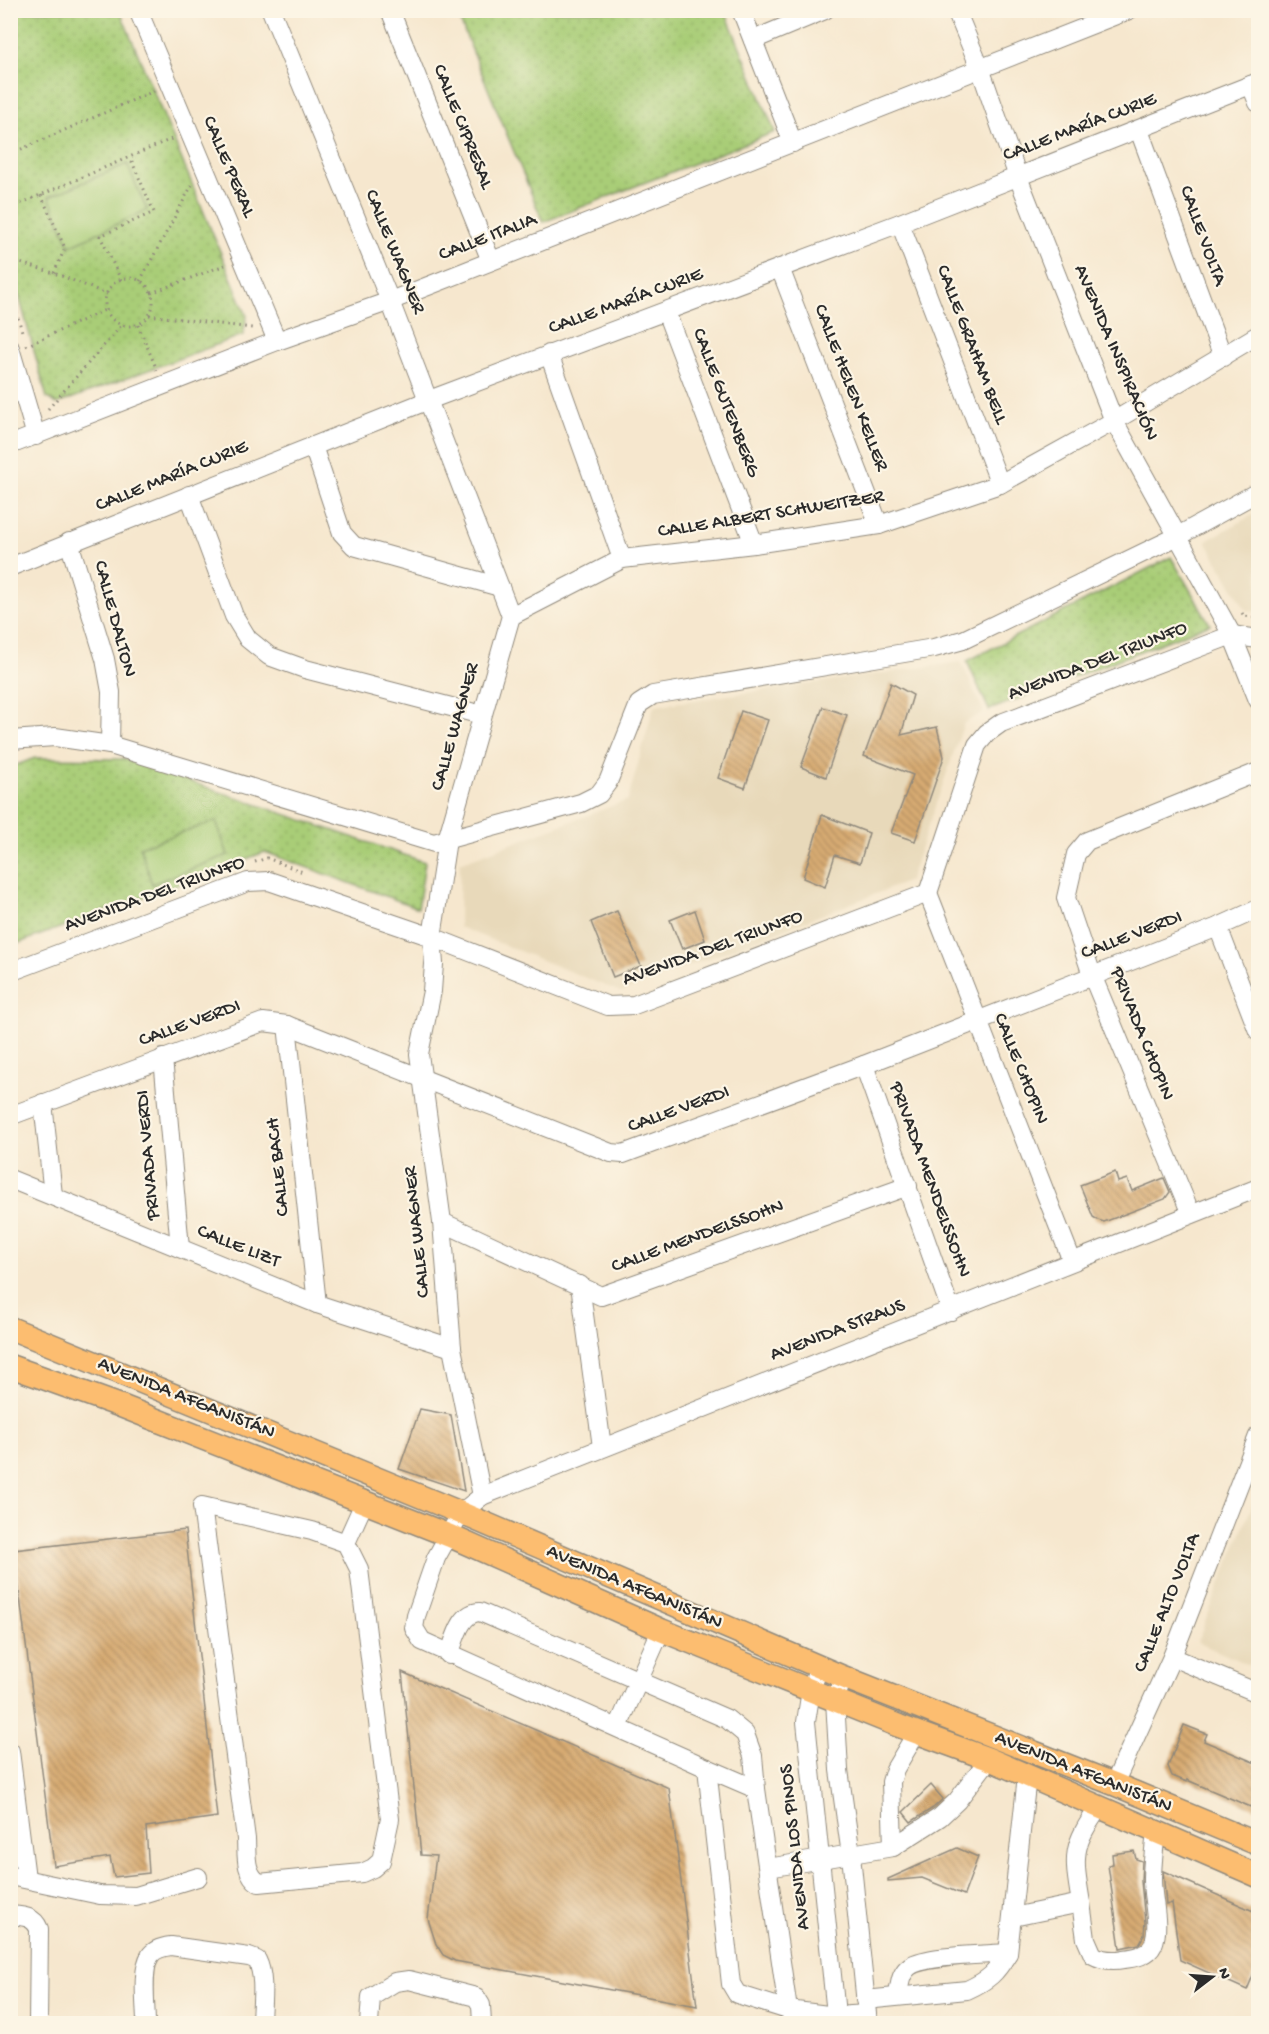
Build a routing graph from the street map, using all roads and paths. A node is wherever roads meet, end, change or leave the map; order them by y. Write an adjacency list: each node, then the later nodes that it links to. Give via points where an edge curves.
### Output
1 (138, 10): 41 (street, CALLE PERAL)
2 (271, 10): 33 (street, CALLE WAGNER)
3 (390, 10): 24 (street, CALLE CIPRESAL)
4 (741, 10): 8 (street)
5 (825, 10): 8 (street)
6 (956, 10): 9 (street, AVENIDA INSPIRACIÓN)
7 (1129, 10): 9 (street, CALLE ITALIA)
8 (753, 40): 15 (street)
9 (980, 68): 15 (street, CALLE ITALIA); 18 (street, AVENIDA INSPIRACIÓN)
10 (1255, 84): 12 (street); 13 (street, CALLE MARÍA CURIE)
11 (159, 89): 16 (path)
12 (1258, 103)
13 (1139, 130): 18 (street, CALLE MARÍA CURIE); 45 (street, CALLE VOLTA)
14 (178, 136): 17 (path)
15 (793, 143): 24 (street, CALLE ITALIA)
16 (10, 154)
17 (130, 157): 20 (path); 28 (path, via 154,212 100,236)
18 (1018, 177): 22 (street, CALLE MARÍA CURIE); 51 (street, AVENIDA INSPIRACIÓN)
19 (196, 178): 29 (path)
20 (41, 195): 21 (path); 27 (path, via 65,248)
21 (10, 208)
22 (900, 223): 26 (street, CALLE MARÍA CURIE); 55 (street, CALLE GRAHAM BELL)
23 (10, 260): 27 (path)
24 (491, 261): 33 (street, CALLE ITALIA)
25 (231, 263): 31 (path)
26 (780, 268): 35 (street, CALLE MARÍA CURIE); 58 (street, CALLE HELEN KELLER)
27 (54, 273): 32 (path)
28 (122, 280): 29 (path); 32 (path)
29 (140, 281): 31 (path)
30 (10, 289): 42 (path)
31 (151, 293): 36 (path)
32 (107, 294): 34 (path)
33 (390, 301): 41 (street, CALLE ITALIA); 47 (street, CALLE WAGNER)
34 (106, 309): 37 (path); 42 (path)
35 (666, 312): 43 (street, CALLE MARÍA CURIE); 61 (street, CALLE GUTENBERG)
36 (149, 315): 38 (path); 40 (path, via 256,327)
37 (123, 325): 38 (path); 49 (path)
38 (138, 325): 46 (path)
39 (1258, 335): 45 (street, CALLE ALBERT SCHWEITZER)
40 (250, 337)
41 (277, 341): 52 (street, CALLE ITALIA)
42 (18, 347): 44 (path); 52 (street)
43 (549, 354): 47 (street, CALLE MARÍA CURIE); 62 (street)
44 (29, 356)
45 (1222, 357): 51 (street, CALLE ALBERT SCHWEITZER)
46 (158, 373)
47 (429, 400): 54 (street, CALLE MARÍA CURIE); 64 (street, CALLE WAGNER)
48 (43, 406): 49 (path)
49 (48, 409): 50 (path)
50 (54, 414)
51 (1114, 421): 55 (street, CALLE ALBERT SCHWEITZER); 59 (street, AVENIDA INSPIRACIÓN)
52 (36, 436): 53 (street, CALLE ITALIA)
53 (10, 445)
54 (313, 446): 57 (street, CALLE MARÍA CURIE); 64 (street, via 342,533 354,546)
55 (1000, 484): 58 (street, CALLE ALBERT SCHWEITZER)
56 (1258, 492): 59 (street)
57 (189, 495): 60 (street, CALLE MARÍA CURIE); 71 (street, via 234,616 248,639 269,656)
58 (879, 525): 61 (street, CALLE ALBERT SCHWEITZER)
59 (1178, 536): 68 (street, AVENIDA INSPIRACIÓN); 75 (street, via 963,640 653,695 639,704 608,782 599,794 581,803)
60 (69, 542): 63 (street, CALLE MARÍA CURIE); 73 (street, CALLE DALTON, via 105,659 111,692)
61 (754, 544): 62 (street, CALLE ALBERT SCHWEITZER)
62 (622, 559): 66 (street, CALLE ALBERT SCHWEITZER)
63 (10, 567)
64 (500, 587): 66 (street, CALLE WAGNER)
65 (1238, 606): 67 (path, via 1244,616)
66 (512, 616): 71 (street, CALLE WAGNER)
67 (1258, 618)
68 (1232, 635): 69 (street, AVENIDA DEL TRIUNFO); 70 (street, AVENIDA INSPIRACIÓN); 78 (street, AVENIDA DEL TRIUNFO, via 1001,723 987,733 977,745)
69 (1258, 639)
70 (1258, 700)
71 (482, 715): 75 (street, CALLE WAGNER)
72 (10, 740): 73 (street, via 55,737)
73 (110, 745): 75 (street, via 434,843)
74 (1258, 772): 83 (street, PRIVADA CHOPIN, via 1087,841 1081,847 1066,898)
75 (447, 840): 81 (street, CALLE WAGNER)
76 (267, 858): 77 (path)
77 (311, 875)
78 (928, 893): 81 (street, AVENIDA DEL TRIUNFO, via 645,1001 620,1007 608,1006); 84 (street, CALLE CHOPIN)
79 (1258, 909): 80 (street, CALLE VERDI)
80 (1218, 927): 83 (street, CALLE VERDI); 86 (street)
81 (432, 937): 82 (street, AVENIDA DEL TRIUNFO, via 269,881 248,882); 89 (street, CALLE WAGNER, via 432,992 419,1054)
82 (10, 972)
83 (1092, 975): 84 (street, CALLE VERDI); 96 (street, PRIVADA CHOPIN)
84 (977, 1020): 88 (street, CALLE VERDI); 99 (street, CALLE CHOPIN)
85 (287, 1025): 87 (street, CALLE VERDI, via 264,1022); 89 (street, CALLE VERDI); 101 (street, CALLE BACH)
86 (1258, 1031)
87 (163, 1058): 90 (street, CALLE VERDI); 98 (street, PRIVADA VERDI)
88 (864, 1065): 89 (street, CALLE VERDI, via 623,1154 611,1153); 93 (street, PRIVADA MENDELSSOHN)
89 (423, 1079): 97 (street, CALLE WAGNER)
90 (43, 1103): 91 (street, CALLE VERDI); 95 (street)
91 (10, 1116)
92 (10, 1179): 95 (street, CALLE LIZT)
93 (908, 1186): 100 (street, CALLE MENDELSSOHN, via 601,1296); 102 (street, PRIVADA MENDELSSOHN)
94 (1258, 1188): 96 (street, AVENIDA STRAUS)
95 (53, 1195): 98 (street, CALLE LIZT)
96 (1191, 1214): 99 (street, AVENIDA STRAUS)
97 (442, 1222): 100 (street, CALLE MENDELSSOHN); 104 (street, CALLE WAGNER)
98 (180, 1248): 101 (street, CALLE LIZT)
99 (1072, 1261): 102 (street, AVENIDA STRAUS)
100 (580, 1285): 107 (street)
101 (317, 1304): 104 (street, CALLE LIZT)
102 (951, 1311): 107 (street, AVENIDA STRAUS)
103 (10, 1328): 110 (main road, AVENIDA AFGANISTÁN)
104 (452, 1348): 108 (street, CALLE WAGNER)
105 (10, 1366): 109 (main road, AVENIDA AFGANISTÁN)
106 (1258, 1436): 115 (street, CALLE ALTO VOLTA)
107 (602, 1447): 108 (street, AVENIDA STRAUS)
108 (482, 1496): 110 (street, AVENIDA STRAUS)
109 (364, 1503): 111 (main road, AVENIDA AFGANISTÁN); 112 (street)
110 (460, 1513): 111 (street, AVENIDA STRAUS); 116 (main road, AVENIDA AFGANISTÁN)
111 (450, 1536): 113 (main road, AVENIDA AFGANISTÁN); 114 (street, AVENIDA STRAUS, via 436,1558 414,1628 422,1641)
112 (346, 1543): 112 (street, via 359,1569 390,1818 384,1851 381,1861 362,1873 259,1883 251,1876 248,1865 202,1506 312,1531)
113 (661, 1630): 118 (street); 119 (main road, AVENIDA AFGANISTÁN)
114 (449, 1655): 118 (street, via 463,1620 480,1612); 122 (street, AVENIDA STRAUS)
115 (1172, 1657): 120 (street); 128 (street, CALLE ALTO VOLTA)
116 (819, 1667): 117 (main road, AVENIDA AFGANISTÁN); 119 (street, AVENIDA LOS PINOS)
117 (843, 1677): 121 (street); 128 (main road, AVENIDA AFGANISTÁN)
118 (638, 1681): 122 (street); 129 (street, via 727,1719 745,1734 753,1756)
119 (811, 1690): 121 (main road, AVENIDA AFGANISTÁN); 135 (street, AVENIDA LOS PINOS, via 806,1722)
120 (1258, 1693)
121 (835, 1700): 123 (main road, AVENIDA AFGANISTÁN); 134 (street, via 839,1770)
122 (618, 1727): 126 (street, AVENIDA STRAUS)
123 (917, 1732): 125 (main road, AVENIDA AFGANISTÁN); 133 (street, via 891,1782)
124 (10, 1751): 138 (street)
125 (988, 1759): 127 (main road, AVENIDA AFGANISTÁN); 133 (street, via 940,1817)
126 (707, 1768): 129 (street, AVENIDA STRAUS); 145 (street, via 733,1990 740,1997)
127 (1027, 1776): 130 (main road, AVENIDA AFGANISTÁN); 142 (street)
128 (1114, 1784): 132 (main road, AVENIDA AFGANISTÁN)
129 (756, 1789): 136 (street)
130 (1100, 1806): 131 (main road, AVENIDA AFGANISTÁN); 140 (street, via 1075,1850)
131 (1156, 1833): 137 (main road, AVENIDA AFGANISTÁN); 140 (street, via 1152,1882 1155,1930 1147,1953 1121,1960 1093,1955 1086,1939)
132 (1258, 1844)
133 (893, 1847): 134 (street)
134 (851, 1855): 135 (street); 146 (street)
135 (821, 1860): 136 (street); 147 (street, AVENIDA LOS PINOS)
136 (768, 1868): 145 (street)
137 (1258, 1876)
138 (18, 1877): 139 (street, via 100,1895 136,1896)
139 (198, 1877)
140 (1081, 1903): 142 (street)
141 (10, 1915): 148 (street, via 27,1917 39,1929)
142 (1013, 1917): 143 (street)
143 (1008, 1953): 144 (street, via 997,1972 967,1990); 144 (street, via 926,1960 910,1966 901,1977)
144 (898, 1995): 146 (street)
145 (788, 2010): 147 (street)
146 (867, 2012): 147 (street)
147 (836, 2020)
148 (38, 2024)
149 (146, 2024): 150 (street, via 146,1966 151,1954 160,1947 171,1946 257,1960 262,1978)
150 (261, 2024)
151 (369, 2024): 152 (street, via 371,1997 395,1982 409,1980 476,1997 481,2005)
152 (482, 2024)

